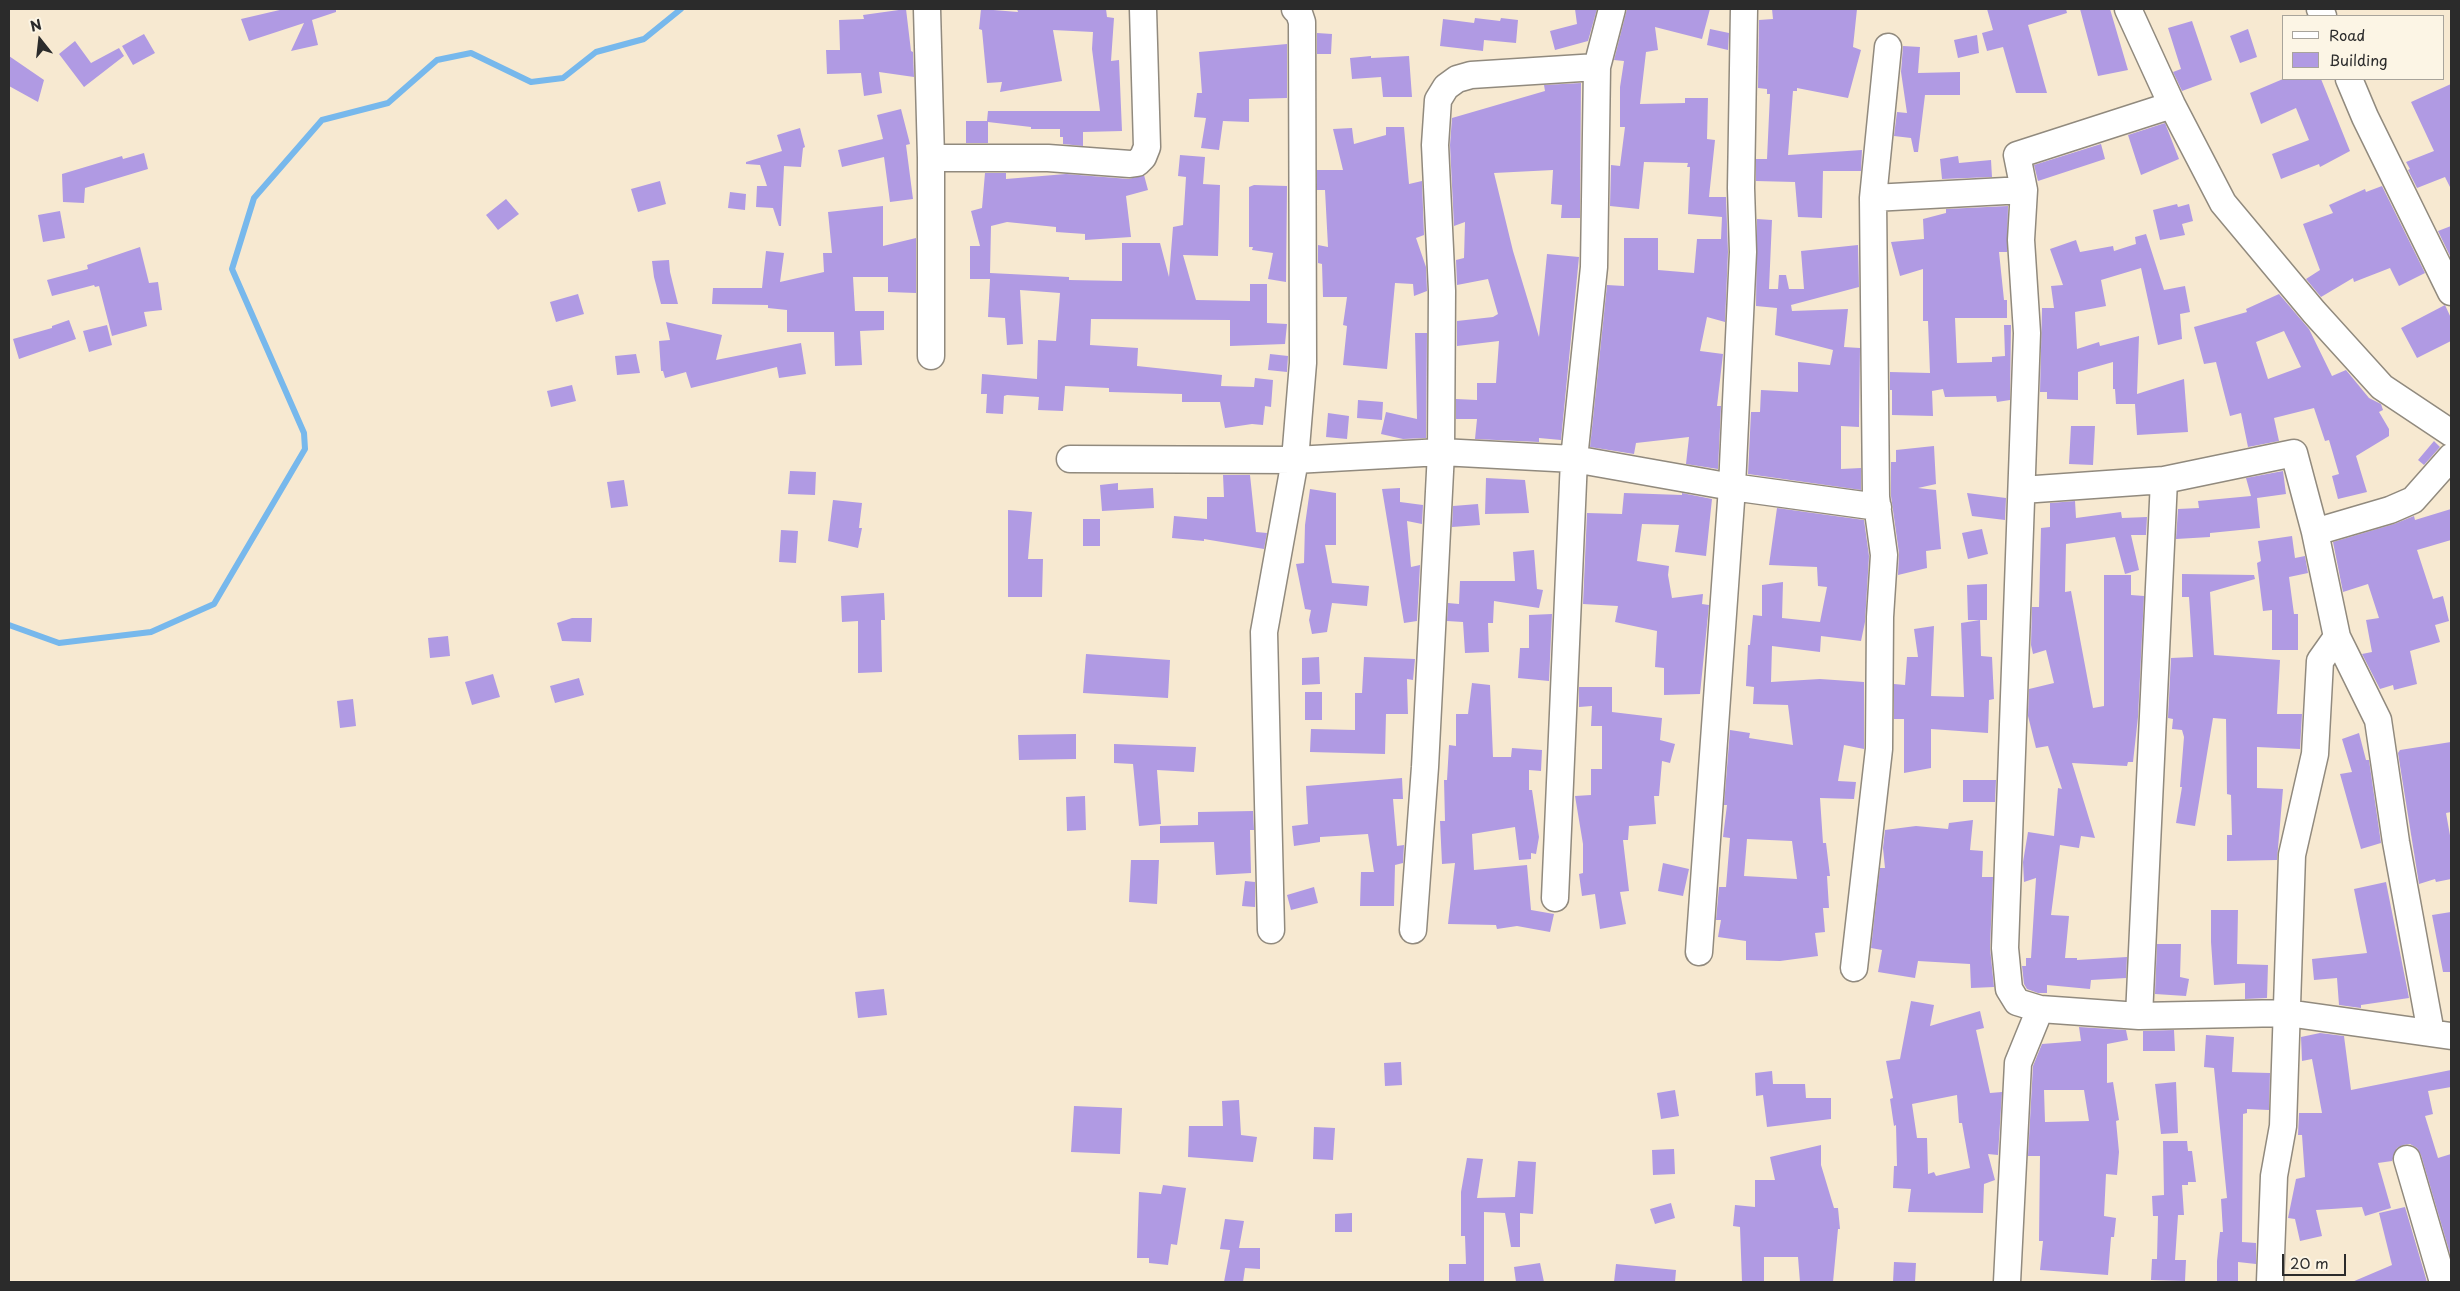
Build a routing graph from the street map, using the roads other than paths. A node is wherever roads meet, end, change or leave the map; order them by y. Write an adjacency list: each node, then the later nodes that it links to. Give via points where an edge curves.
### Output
1 (926, 9): 11 (street)
2 (1143, 9): 11 (street, via 1147,147 1137,163 1048,158)
3 (1295, 9): 21 (street, via 1302,22 1304,309)
4 (1612, 9): 8 (street)
5 (1744, 9): 23 (street, via 1743,252)
6 (2128, 9): 10 (street)
7 (1888, 47): 13 (street)
8 (1597, 67): 17 (street, via 1472,75 1446,86 1438,100 1435,145 1442,291); 20 (street, via 1594,268)
9 (2349, 80): 14 (street)
10 (2172, 105): 12 (street, via 2017,155); 16 (street, via 2223,203 2314,312 2382,387)
11 (931, 158): 15 (street)
12 (2024, 190): 13 (street); 24 (street, via 2021,240 2027,334)
13 (1873, 198): 25 (street)
14 (2451, 292)
15 (931, 356)
16 (2451, 433)
17 (1441, 452): 20 (street); 21 (street); 30 (street)
18 (2451, 457): 26 (street, via 2413,500)
19 (1070, 458): 21 (street)
20 (1574, 459): 23 (street); 28 (street)
21 (1295, 460): 29 (street, via 1264,632)
22 (2164, 480): 24 (street); 26 (street, via 2294,453); 35 (street)
23 (1732, 488): 25 (street); 31 (street)
24 (2022, 490): 33 (street, via 2005,948 2009,989 2017,1002)
25 (1878, 508): 32 (street, via 1884,555 1879,749)
26 (2315, 532): 27 (street)
27 (2338, 637): 34 (street, via 2320,662 2315,754 2292,855); 36 (street, via 2378,720 2396,842)
28 (1554, 898)
29 (1271, 930)
30 (1413, 930)
31 (1699, 952)
32 (1854, 968)
33 (2040, 1009): 35 (street); 38 (street, via 2018,1063)
34 (2287, 1013): 35 (street); 36 (street); 39 (street, via 2283,1126 2274,1176)
35 (2139, 1016)
36 (2441, 1034)
37 (2407, 1159): 40 (street)
38 (2007, 1282)
39 (2270, 1282)
40 (2443, 1282)

